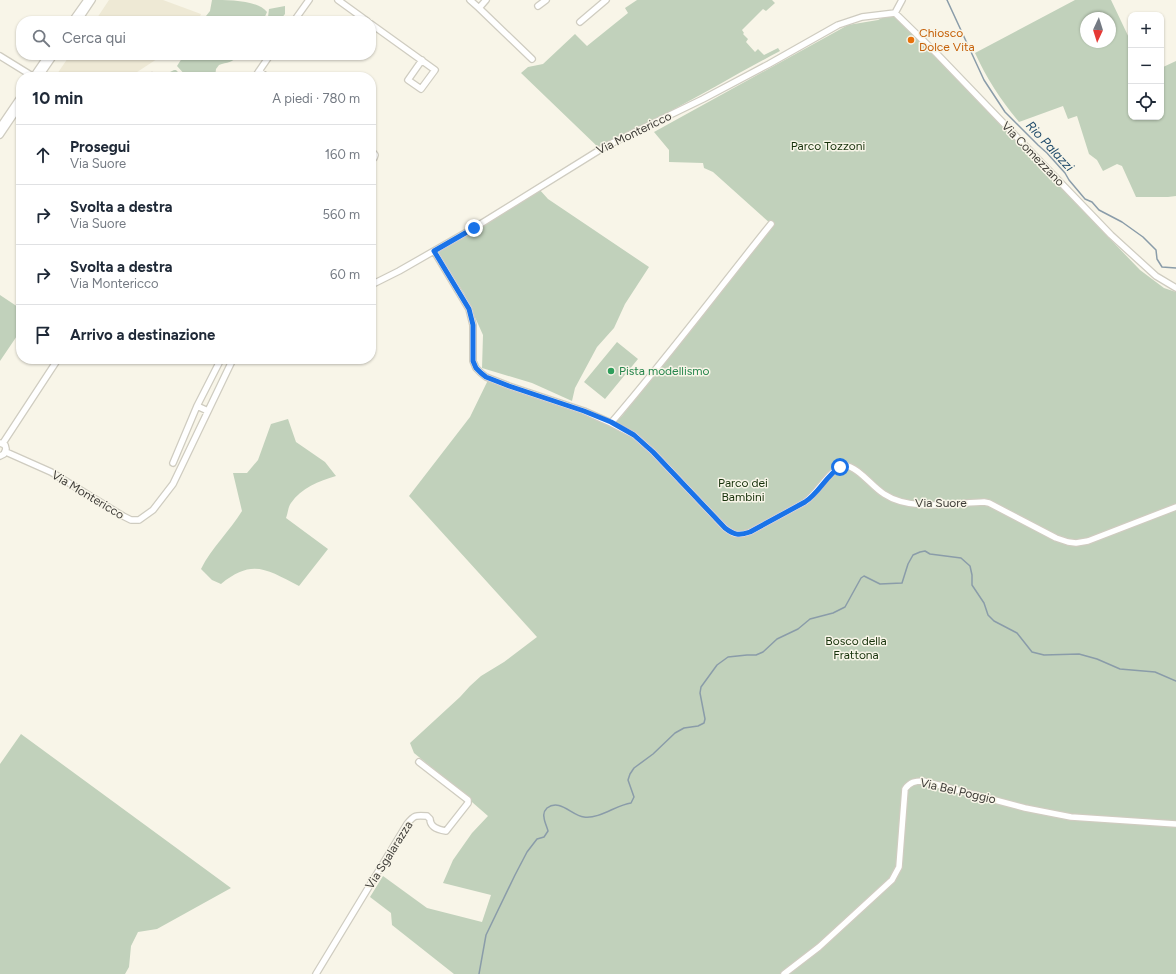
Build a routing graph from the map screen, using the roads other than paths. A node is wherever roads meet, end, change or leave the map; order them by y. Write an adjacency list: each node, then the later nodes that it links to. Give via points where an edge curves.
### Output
1 (87, 0): 13 (street)
2 (92, 0): 14 (street)
3 (310, 0): 15 (street)
4 (338, 0): 16 (street)
5 (470, 0): 11 (street)
6 (486, 0): 11 (street)
7 (546, 0): 10 (street)
8 (606, 0): 17 (street)
9 (902, 0): 12 (street)
10 (538, 6)
11 (479, 8): 20 (street)
12 (895, 13): 34 (street, Via Montericco, via 862,17 838,25 703,99 606,146); 36 (street, Via Comezzano, via 1111,235 1156,276)
13 (76, 16)
14 (81, 16)
15 (298, 16)
16 (360, 16)
17 (580, 22)
18 (376, 28): 24 (street)
19 (0, 56): 26 (street)
20 (532, 59)
21 (45, 60): 27 (street)
22 (51, 60): 28 (street)
23 (267, 60): 25 (street)
24 (422, 60): 24 (street, via 408,80 421,89 435,70)
25 (259, 71)
26 (26, 72)
27 (37, 72)
28 (42, 72)
29 (16, 103): 31 (street)
30 (16, 111): 32 (street)
31 (0, 127)
32 (0, 134)
33 (771, 224): 42 (street)
34 (434, 251): 35 (street, Via Montericco); 42 (street, Via Suore, via 469,309 473,325 473,361 481,373 492,380)
35 (376, 282)
36 (1176, 288)
37 (55, 364): 43 (street)
38 (218, 364): 40 (street)
39 (231, 364): 41 (street, Via Montericco)
40 (197, 406): 41 (street); 46 (street)
41 (208, 411): 44 (street, Via Montericco, via 173,484 153,510 139,520 123,516 51,472)
42 (611, 422): 47 (street, Via Suore, via 645,444 725,528 737,535 744,535 805,502 844,465 856,470 893,499 928,505 989,503 1056,538 1072,542 1088,541)
43 (1, 443): 44 (street, via 6,447)
44 (6, 452): 45 (street)
45 (0, 456)
46 (173, 463)
47 (1176, 507)
48 (419, 762): 50 (street, Via Sgalarazza, via 468,800 468,803 446,831 433,827 427,816 413,817)
49 (1176, 824): 51 (street, Via Bel Poggio, via 1071,817 1025,808 923,781 914,781 905,789 899,867 892,880 819,947)
50 (316, 974)
51 (784, 974)

